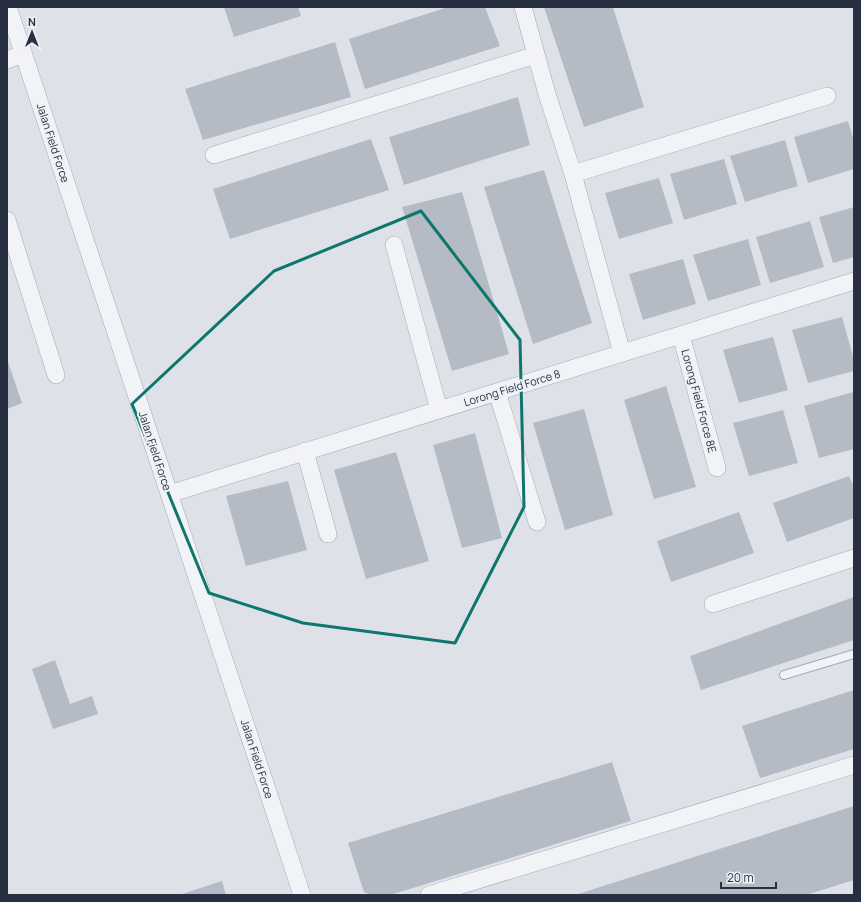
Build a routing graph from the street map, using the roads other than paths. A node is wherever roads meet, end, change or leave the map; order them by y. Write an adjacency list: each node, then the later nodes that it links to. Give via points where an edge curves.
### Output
1 (523, 7): 4 (street)
2 (11, 8): 3 (street, Jalan Field Force)
3 (24, 54): 5 (street); 19 (street, Jalan Field Force)
4 (536, 55): 7 (street); 8 (street)
5 (7, 60)
6 (827, 96): 8 (street)
7 (214, 155)
8 (573, 174): 13 (street)
9 (7, 220): 14 (street)
10 (394, 245): 16 (street)
11 (854, 282): 12 (street, Lorong Field Force 8)
12 (681, 335): 13 (street, Lorong Field Force 8); 18 (street, Lorong Field Force 8E)
13 (622, 353): 15 (street, Lorong Field Force 8)
14 (56, 375)
15 (498, 392): 16 (street, Lorong Field Force 8); 20 (street)
16 (439, 410): 17 (street, Lorong Field Force 8)
17 (305, 452): 19 (street, Lorong Field Force 8); 21 (street)
18 (717, 468)
19 (169, 494): 27 (street, Jalan Field Force)
20 (537, 522)
21 (328, 534)
22 (854, 558): 23 (street)
23 (713, 604)
24 (854, 654): 25 (lane)
25 (784, 675)
26 (854, 765): 28 (street)
27 (302, 895)
28 (429, 895)

